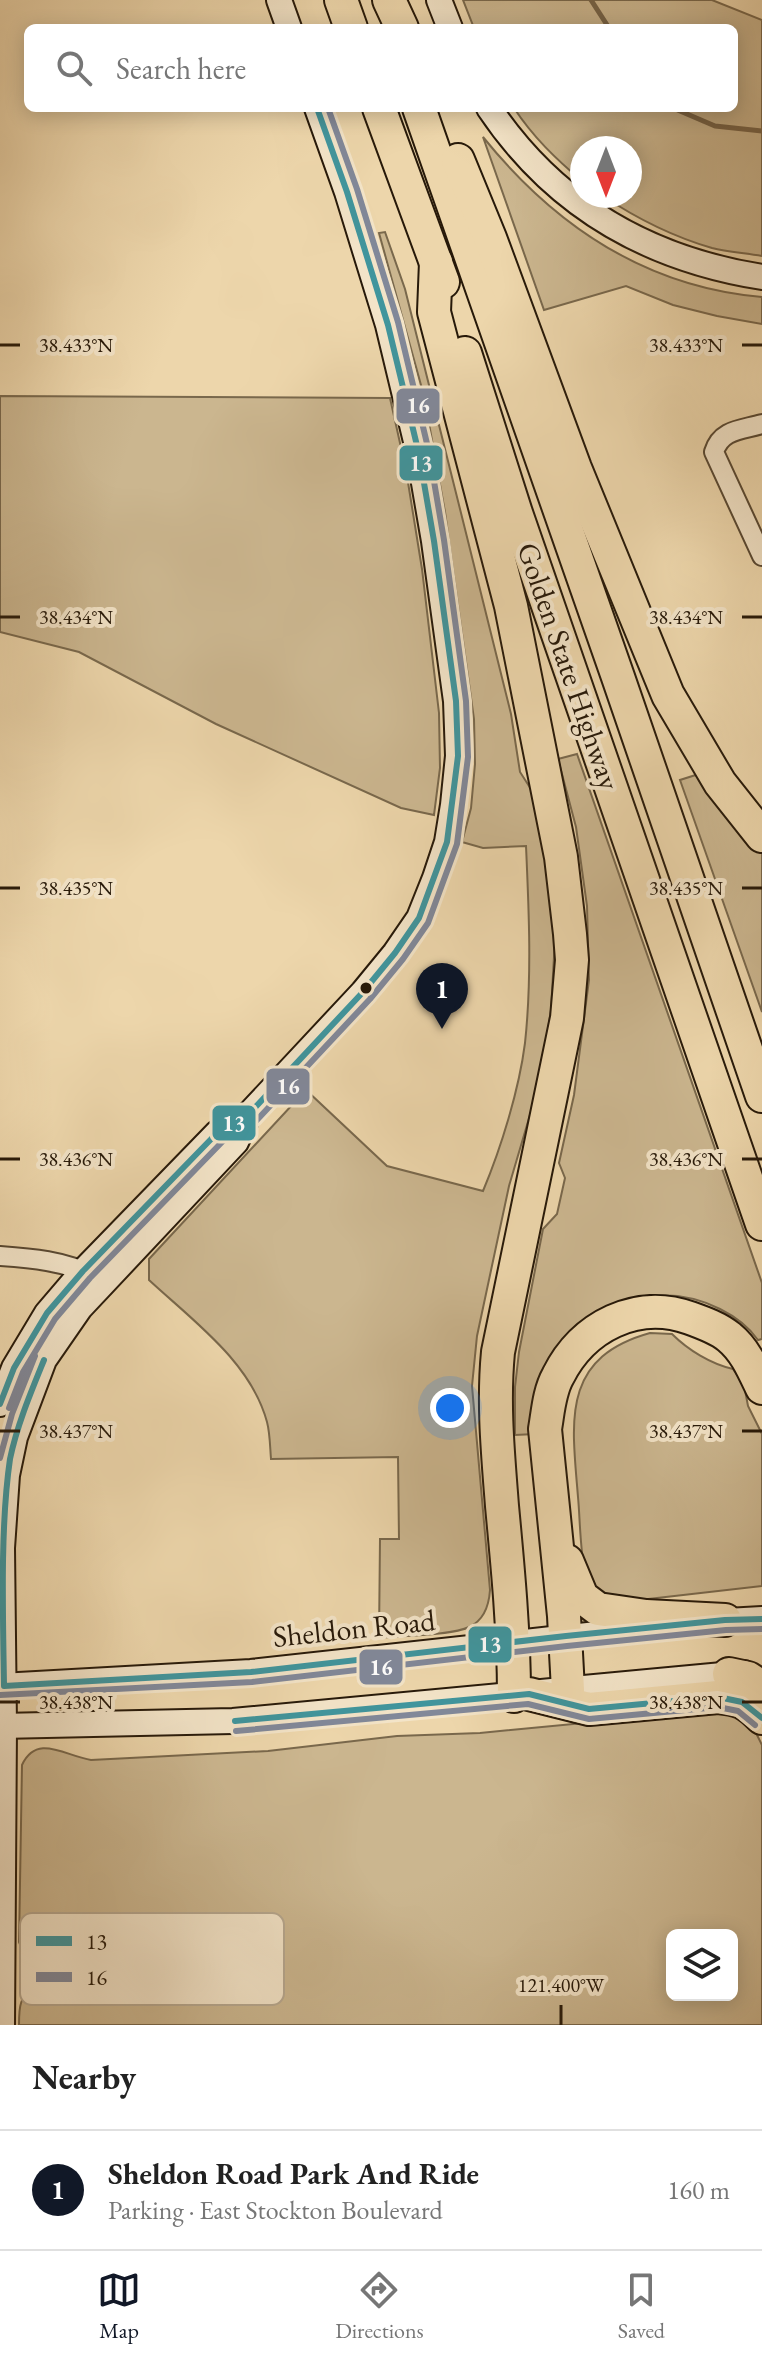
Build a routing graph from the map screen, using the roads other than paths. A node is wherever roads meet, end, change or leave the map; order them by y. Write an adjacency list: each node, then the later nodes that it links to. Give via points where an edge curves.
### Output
1 (279, 0): 6 (street)
2 (341, 0): 7 (highway)
3 (381, 0): 8 (highway)
4 (389, 0): 9 (highway)
5 (439, 0): 10 (street)
6 (288, 24)
7 (350, 24)
8 (390, 24)
9 (400, 24)
10 (448, 24)
11 (318, 112): 24 (street, via 371,271 424,483 456,701 458,756 447,842 419,918 395,953 249,1114 217,1133)
12 (380, 112): 16 (highway, Golden State Highway)
13 (420, 112): 21 (highway, Golden State Highway)
14 (439, 112): 20 (highway, via 668,695 720,783)
15 (492, 112): 17 (street, via 556,186 620,231 685,260)
16 (436, 262): 22 (highway, Golden State Highway, via 516,513); 31 (highway, via 434,312 511,606 561,857 572,960 567,1018 495,1385)
17 (762, 277)
18 (762, 424): 19 (street, via 724,434 714,452)
19 (762, 556)
20 (762, 836)
21 (762, 1096)
22 (762, 1224)
23 (0, 1256): 24 (street, via 56,1264)
24 (94, 1277): 26 (street, via 47,1313 14,1368); 34 (street, via 80,1308 44,1360 15,1437 2,1548)
25 (762, 1388): 27 (highway, via 745,1353 728,1336 680,1314 634,1313 589,1334 557,1376 549,1402 545,1429)
26 (0, 1404)
27 (556, 1531): 29 (highway, via 582,1597 598,1609); 30 (highway)
28 (762, 1619): 29 (street, Sheldon Road)
29 (725, 1620): 30 (street, Sheldon Road)
30 (566, 1636): 31 (street, Sheldon Road); 36 (highway)
31 (514, 1643): 34 (street, Sheldon Road, via 251,1672); 37 (highway)
32 (762, 1672): 33 (street)
33 (729, 1674): 35 (highway); 36 (street)
34 (2, 1686): 39 (street)
35 (762, 1687)
36 (568, 1690): 37 (street)
37 (522, 1695): 38 (highway, via 589,1709 718,1697 748,1704); 39 (street, via 233,1721)
38 (762, 1718)
39 (2, 1726): 40 (street)
40 (1, 2023)

